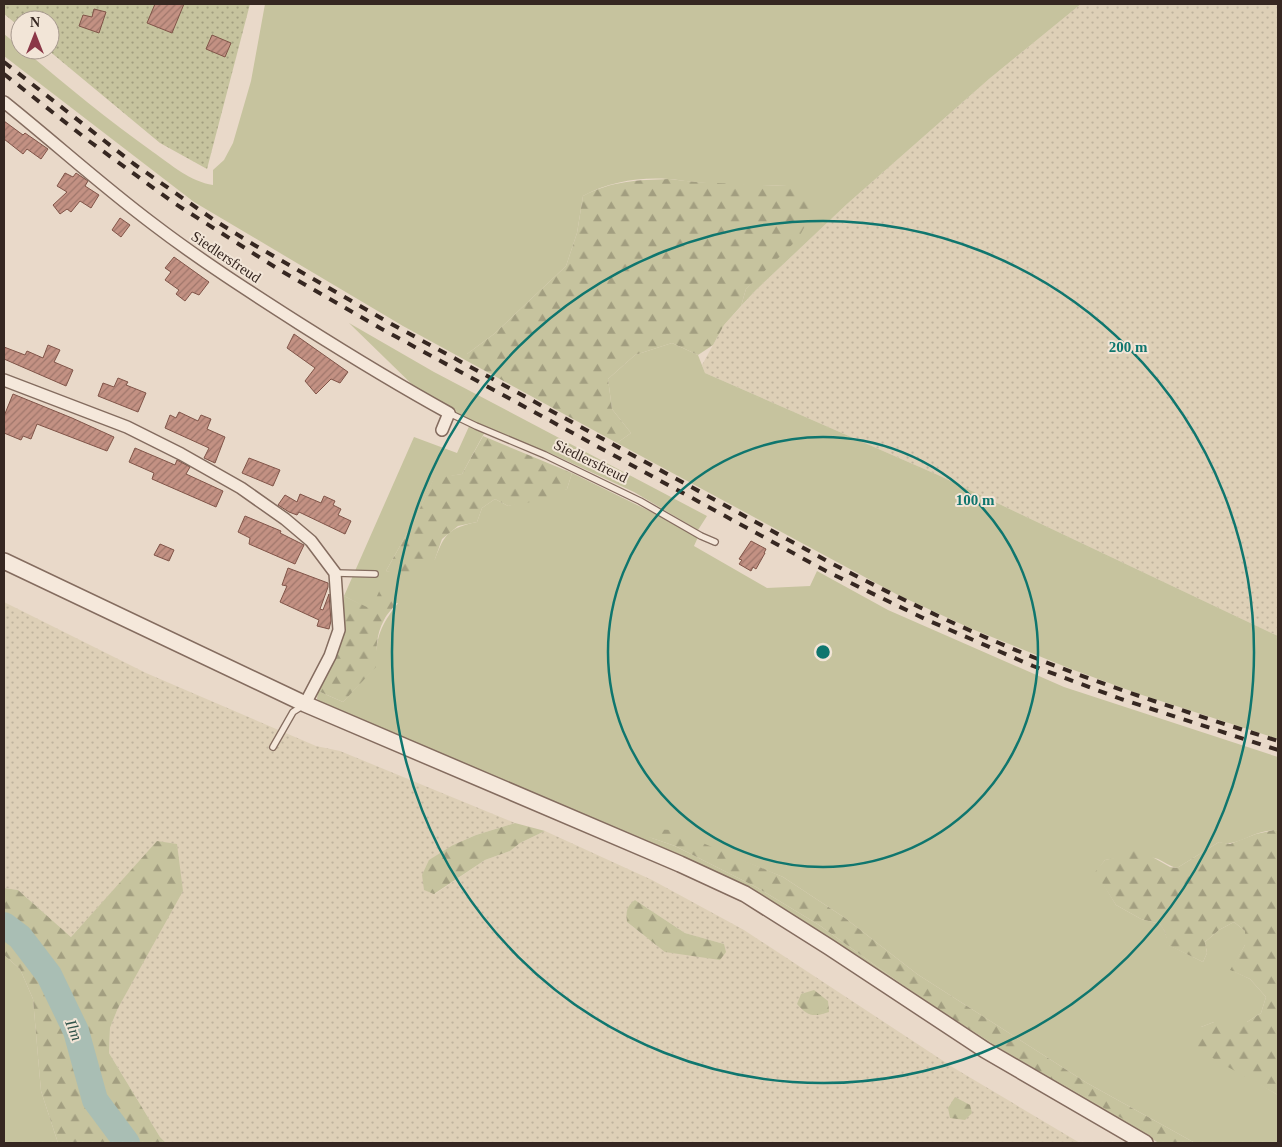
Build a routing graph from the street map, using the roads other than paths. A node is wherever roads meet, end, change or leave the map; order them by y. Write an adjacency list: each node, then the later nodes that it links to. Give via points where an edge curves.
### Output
1 (4, 102): 3 (street, Siedlersfreud, via 83,170 200,258 385,377)
2 (4, 380): 7 (street, via 128,427 234,483 311,541)
3 (449, 413): 4 (street); 5 (lane, Siedlersfreud, via 545,455)
4 (442, 430)
5 (715, 542)
6 (4, 561): 9 (street)
7 (335, 573): 8 (lane); 9 (street, via 340,630)
8 (375, 574)
9 (305, 704): 10 (lane, via 293,712); 11 (street, via 744,894 985,1050)
10 (272, 747)
11 (1146, 1143)

